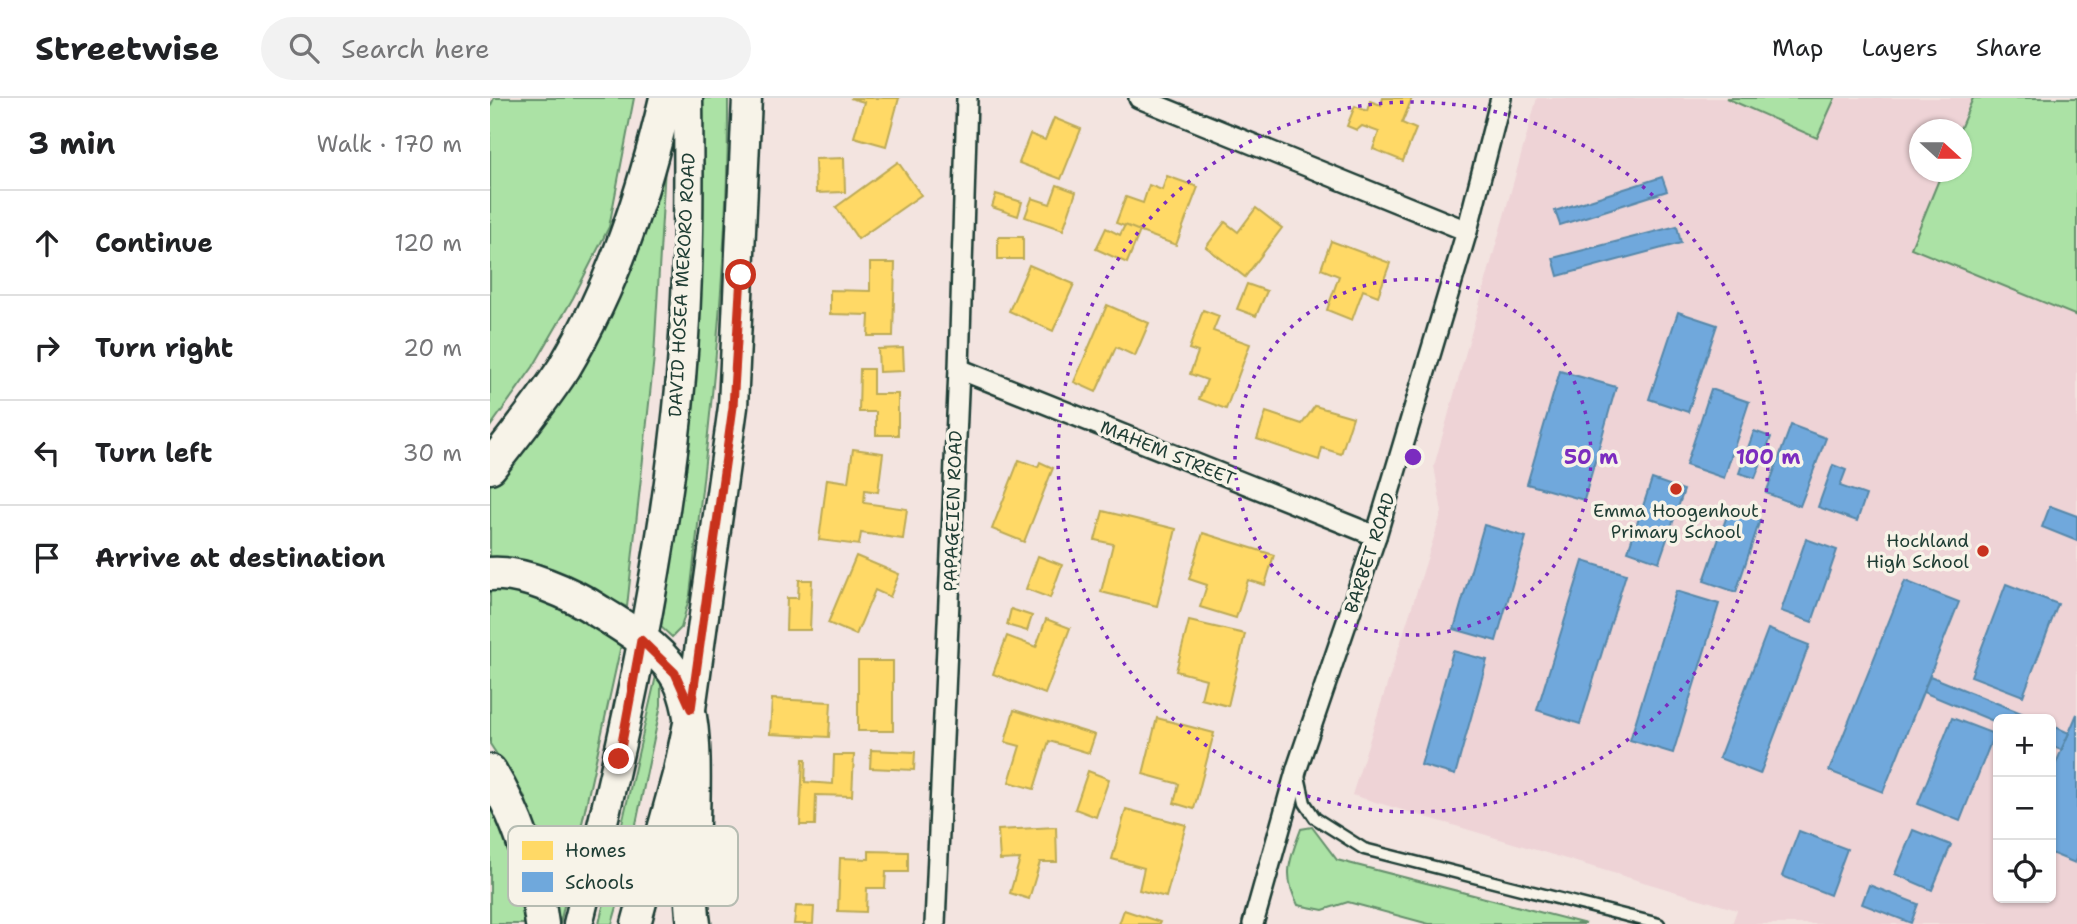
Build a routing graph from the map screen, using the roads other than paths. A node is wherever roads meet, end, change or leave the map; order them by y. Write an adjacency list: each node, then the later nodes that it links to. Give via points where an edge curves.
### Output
1 (666, 98): 9 (main road, via 638,204 593,315 562,369)
2 (688, 98): 12 (main road, DAVID HOSEA MERORO ROAD, via 689,204 681,377 664,517)
3 (747, 98): 13 (main road, via 733,407)
4 (967, 98): 8 (street, PAPAGEIEN ROAD)
5 (1139, 98): 7 (street)
6 (1502, 98): 7 (street, BARBET ROAD)
7 (1467, 231): 10 (street, BARBET ROAD)
8 (959, 369): 10 (street, MAHEM STREET); 28 (street, PAPAGEIEN ROAD)
9 (490, 467)
10 (1376, 536): 14 (street, BARBET ROAD)
11 (490, 574): 12 (main road, via 542,583 585,602)
12 (641, 640): 13 (main road, via 675,673); 17 (main road, DAVID HOSEA MERORO ROAD)
13 (691, 709): 18 (main road); 19 (main road)
14 (1297, 768): 29 (street, BARBET ROAD); 30 (lane, via 1305,803 1315,818 1364,849)
15 (490, 771): 16 (main road)
16 (518, 826)
17 (602, 826)
18 (663, 826)
19 (691, 826)
20 (539, 906): 24 (main road)
21 (582, 906): 25 (main road, DAVID HOSEA MERORO ROAD)
22 (641, 906): 26 (main road)
23 (693, 906): 27 (main road)
24 (542, 924)
25 (578, 924)
26 (636, 924)
27 (694, 924)
28 (935, 924)
29 (1255, 924)
30 (1658, 924)

